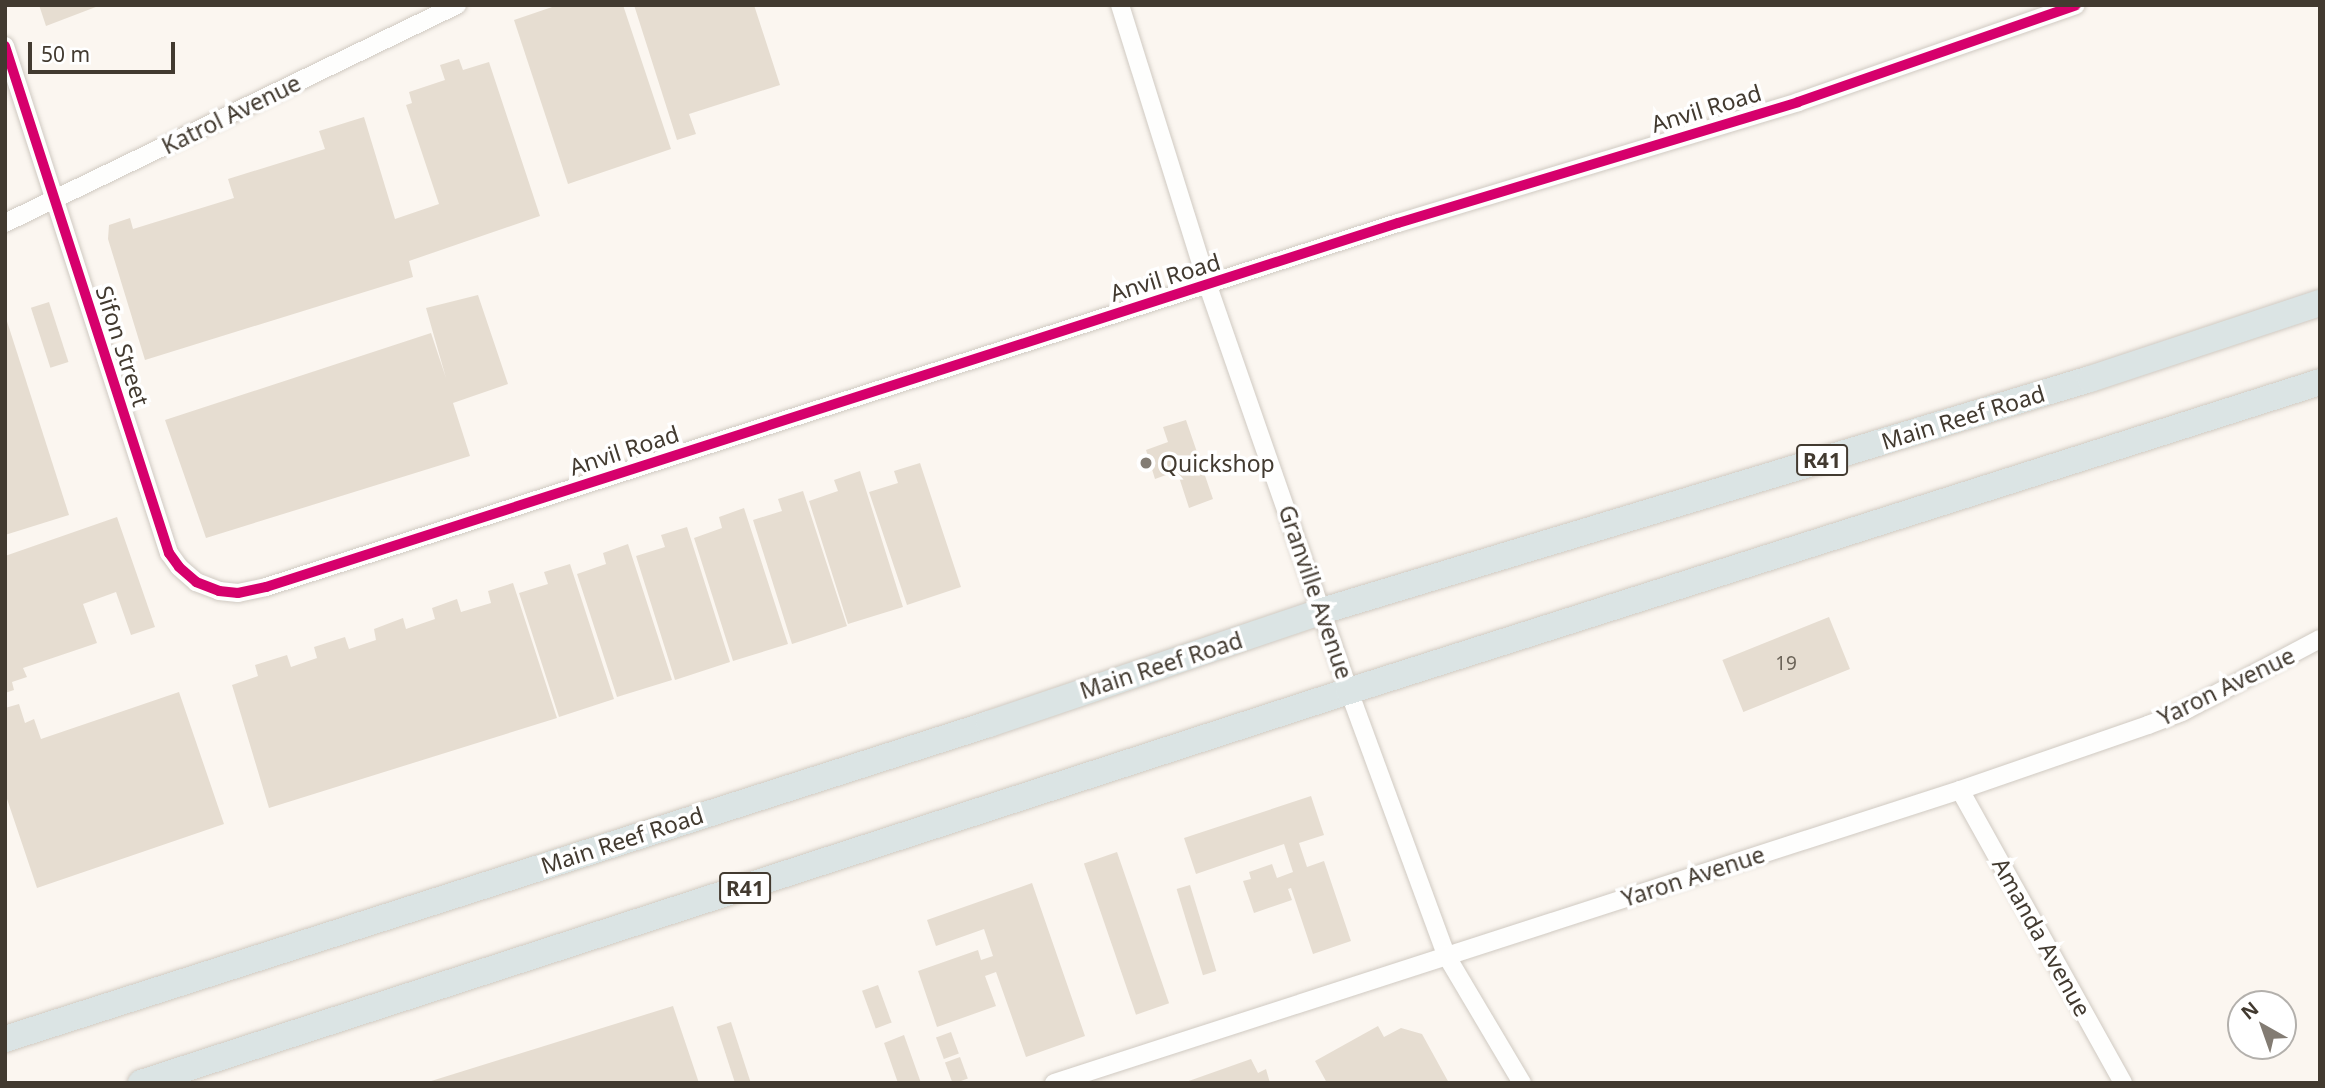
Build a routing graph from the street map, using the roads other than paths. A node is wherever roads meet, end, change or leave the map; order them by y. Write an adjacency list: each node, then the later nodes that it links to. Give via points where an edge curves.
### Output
1 (457, 5): 5 (street, Katrol Avenue)
2 (1120, 5): 7 (street, Granville Avenue)
3 (2076, 5): 7 (street, Anvil Road, via 1798,102 1398,223)
4 (5, 46): 5 (street, Sifon Street)
5 (54, 200): 6 (street, Katrol Avenue); 10 (street, Sifon Street, via 169,552 188,576 207,587 238,593)
6 (5, 223)
7 (1208, 286): 10 (street, Anvil Road); 11 (street, Granville Avenue)
8 (2320, 303): 11 (main road, Main Reef Road / R41, via 2090,379)
9 (2320, 382): 13 (main road, R41)
10 (265, 587)
11 (1322, 611): 13 (street, Granville Avenue); 16 (main road, Main Reef Road / R41, via 989,724)
12 (2320, 639): 14 (street, Yaron Avenue, via 2182,712)
13 (1349, 691): 15 (street, Granville Avenue); 17 (main road, R41)
14 (1961, 790): 15 (street, Yaron Avenue); 20 (street, Amanda Avenue)
15 (1446, 955): 18 (street, Yaron Avenue); 19 (street, Granville Avenue)
16 (5, 1039)
17 (141, 1083)
18 (1054, 1083)
19 (1522, 1083)
20 (2123, 1083)

